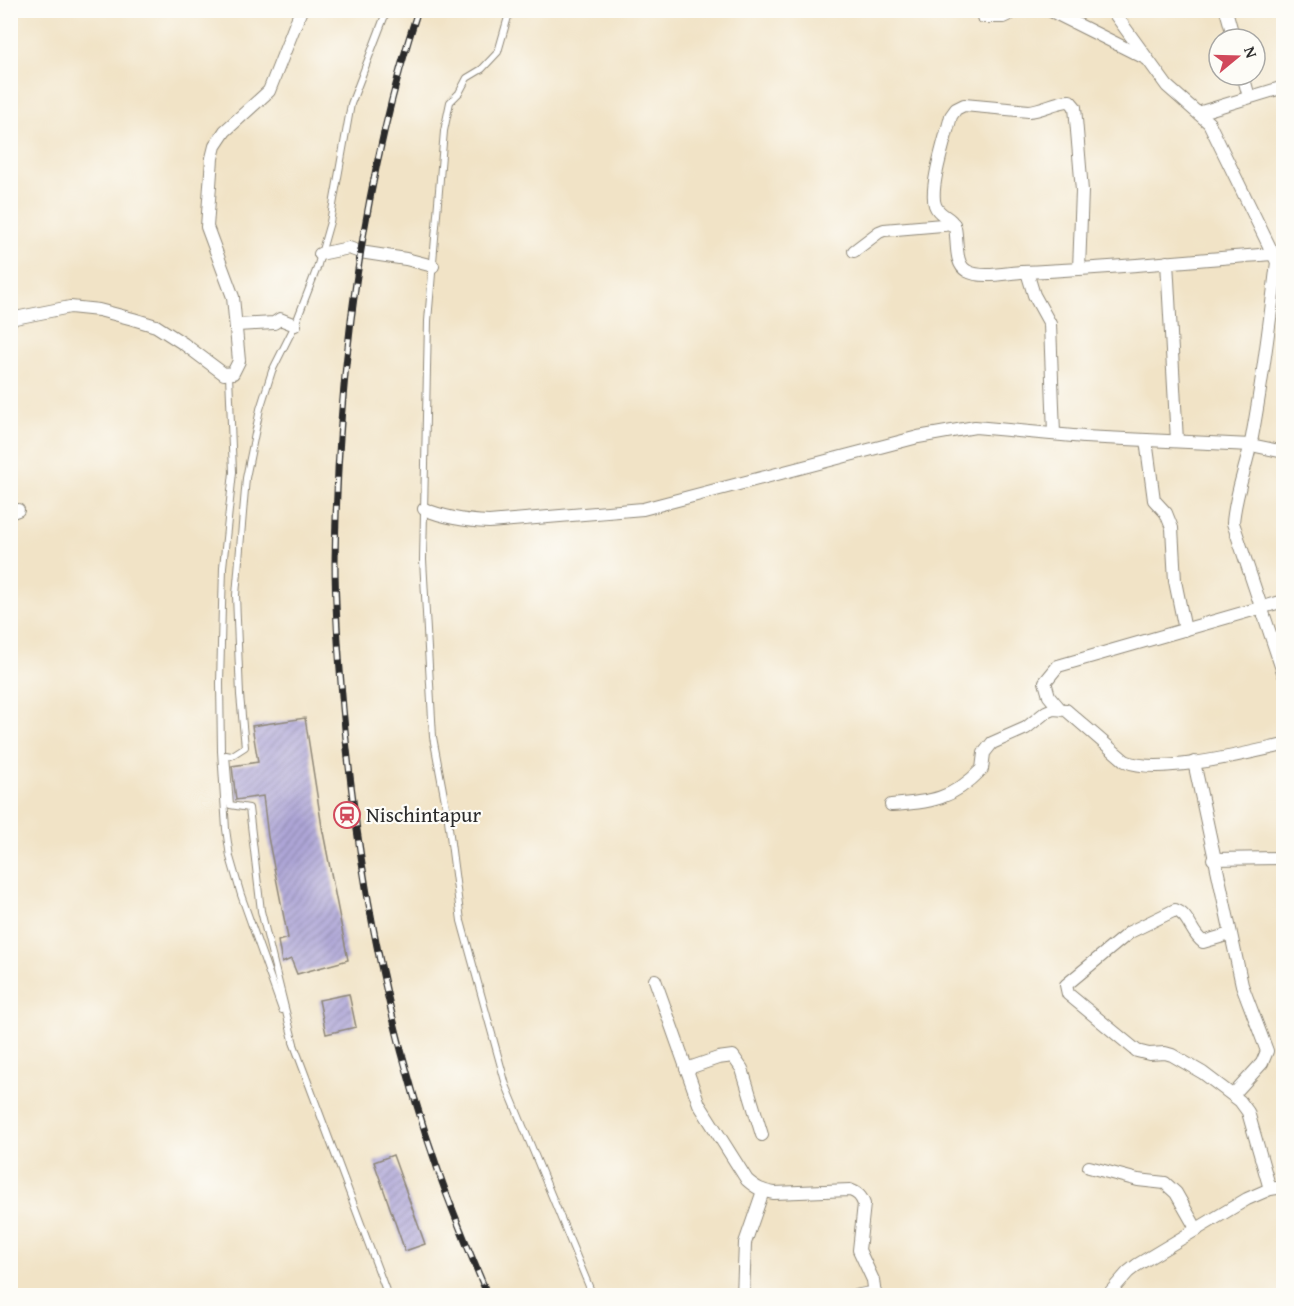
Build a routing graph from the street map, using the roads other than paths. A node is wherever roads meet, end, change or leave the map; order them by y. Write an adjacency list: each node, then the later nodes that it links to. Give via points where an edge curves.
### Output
1 (301, 10): 24 (street, via 268,92 225,131 212,158 207,227 233,297)
2 (387, 10): 17 (lane, via 351,104 330,222)
3 (510, 10): 20 (lane, via 498,52 467,78 450,102)
4 (1018, 10): 8 (street, via 1003,17)
5 (1049, 10): 10 (street)
6 (1113, 10): 10 (street)
7 (1226, 10): 9 (street)
8 (983, 17)
9 (1231, 27)
10 (1148, 60): 14 (street, via 1172,92)
11 (1246, 87): 13 (street)
12 (1284, 87): 13 (street)
13 (1249, 97): 14 (street)
14 (1198, 112): 18 (street, via 1209,123)
15 (954, 224): 16 (street, via 884,230); 21 (street, via 936,209 933,190 956,109 964,105 1029,111 1070,101 1075,107 1082,181); 22 (street, via 959,261 969,272)
16 (854, 250)
17 (320, 254): 20 (street, via 349,248); 25 (lane)
18 (1278, 255): 19 (street); 30 (street)
19 (1167, 262): 21 (street); 29 (street)
20 (433, 266): 32 (lane)
21 (1079, 269): 22 (street)
22 (1028, 272): 27 (street, via 1034,296 1050,324)
23 (10, 319): 26 (street, via 70,307 99,310 156,327)
24 (237, 325): 25 (street, via 280,320); 26 (street, via 238,365)
25 (295, 325): 45 (lane, via 272,372 260,409 246,478 236,595 245,747 226,755 230,805 249,808 261,911)
26 (229, 375): 45 (lane, via 233,472 223,567 220,683 226,828 240,895)
27 (1054, 434): 28 (street); 32 (street, via 975,427 912,439 643,509 489,522 439,516)
28 (1146, 440): 29 (street); 35 (street, via 1154,500 1166,513 1172,528 1175,581)
29 (1177, 441): 30 (street)
30 (1251, 445): 31 (street); 34 (street, via 1233,523)
31 (1284, 452)
32 (424, 509): 56 (lane, via 423,560 433,737 461,921 506,1085)
33 (1284, 601): 34 (street)
34 (1262, 608): 35 (street); 36 (street)
35 (1185, 630): 37 (street, via 1058,666 1045,682 1049,696)
36 (1284, 675)
37 (1060, 709): 39 (street, via 1135,766); 40 (street, via 1046,712 1026,728 992,743 984,753 982,769 954,792 931,802)
38 (1284, 745): 39 (street)
39 (1194, 762): 42 (street)
40 (891, 805)
41 (1284, 858): 42 (street)
42 (1213, 859): 43 (street)
43 (1230, 934): 47 (street, via 1242,986 1267,1051 1262,1063); 47 (street, via 1203,942 1184,915 1174,910 1130,932 1066,985 1065,990 1137,1051 1172,1055)
44 (655, 980): 46 (street)
45 (294, 1044): 55 (lane)
46 (686, 1068): 48 (street, via 733,1056 742,1069); 52 (street, via 706,1116 747,1180)
47 (1233, 1095): 51 (street, via 1246,1106)
48 (762, 1135)
49 (1089, 1167): 53 (street, via 1165,1183 1176,1193)
50 (1284, 1187): 51 (street)
51 (1270, 1189): 53 (street)
52 (763, 1191): 54 (street, via 857,1192 864,1204 859,1250); 57 (street, via 745,1243)
53 (1197, 1230): 59 (street, via 1128,1272)
54 (875, 1294): 58 (street)
55 (388, 1296)
56 (593, 1296)
57 (743, 1296)
58 (855, 1296)
59 (1107, 1296)

